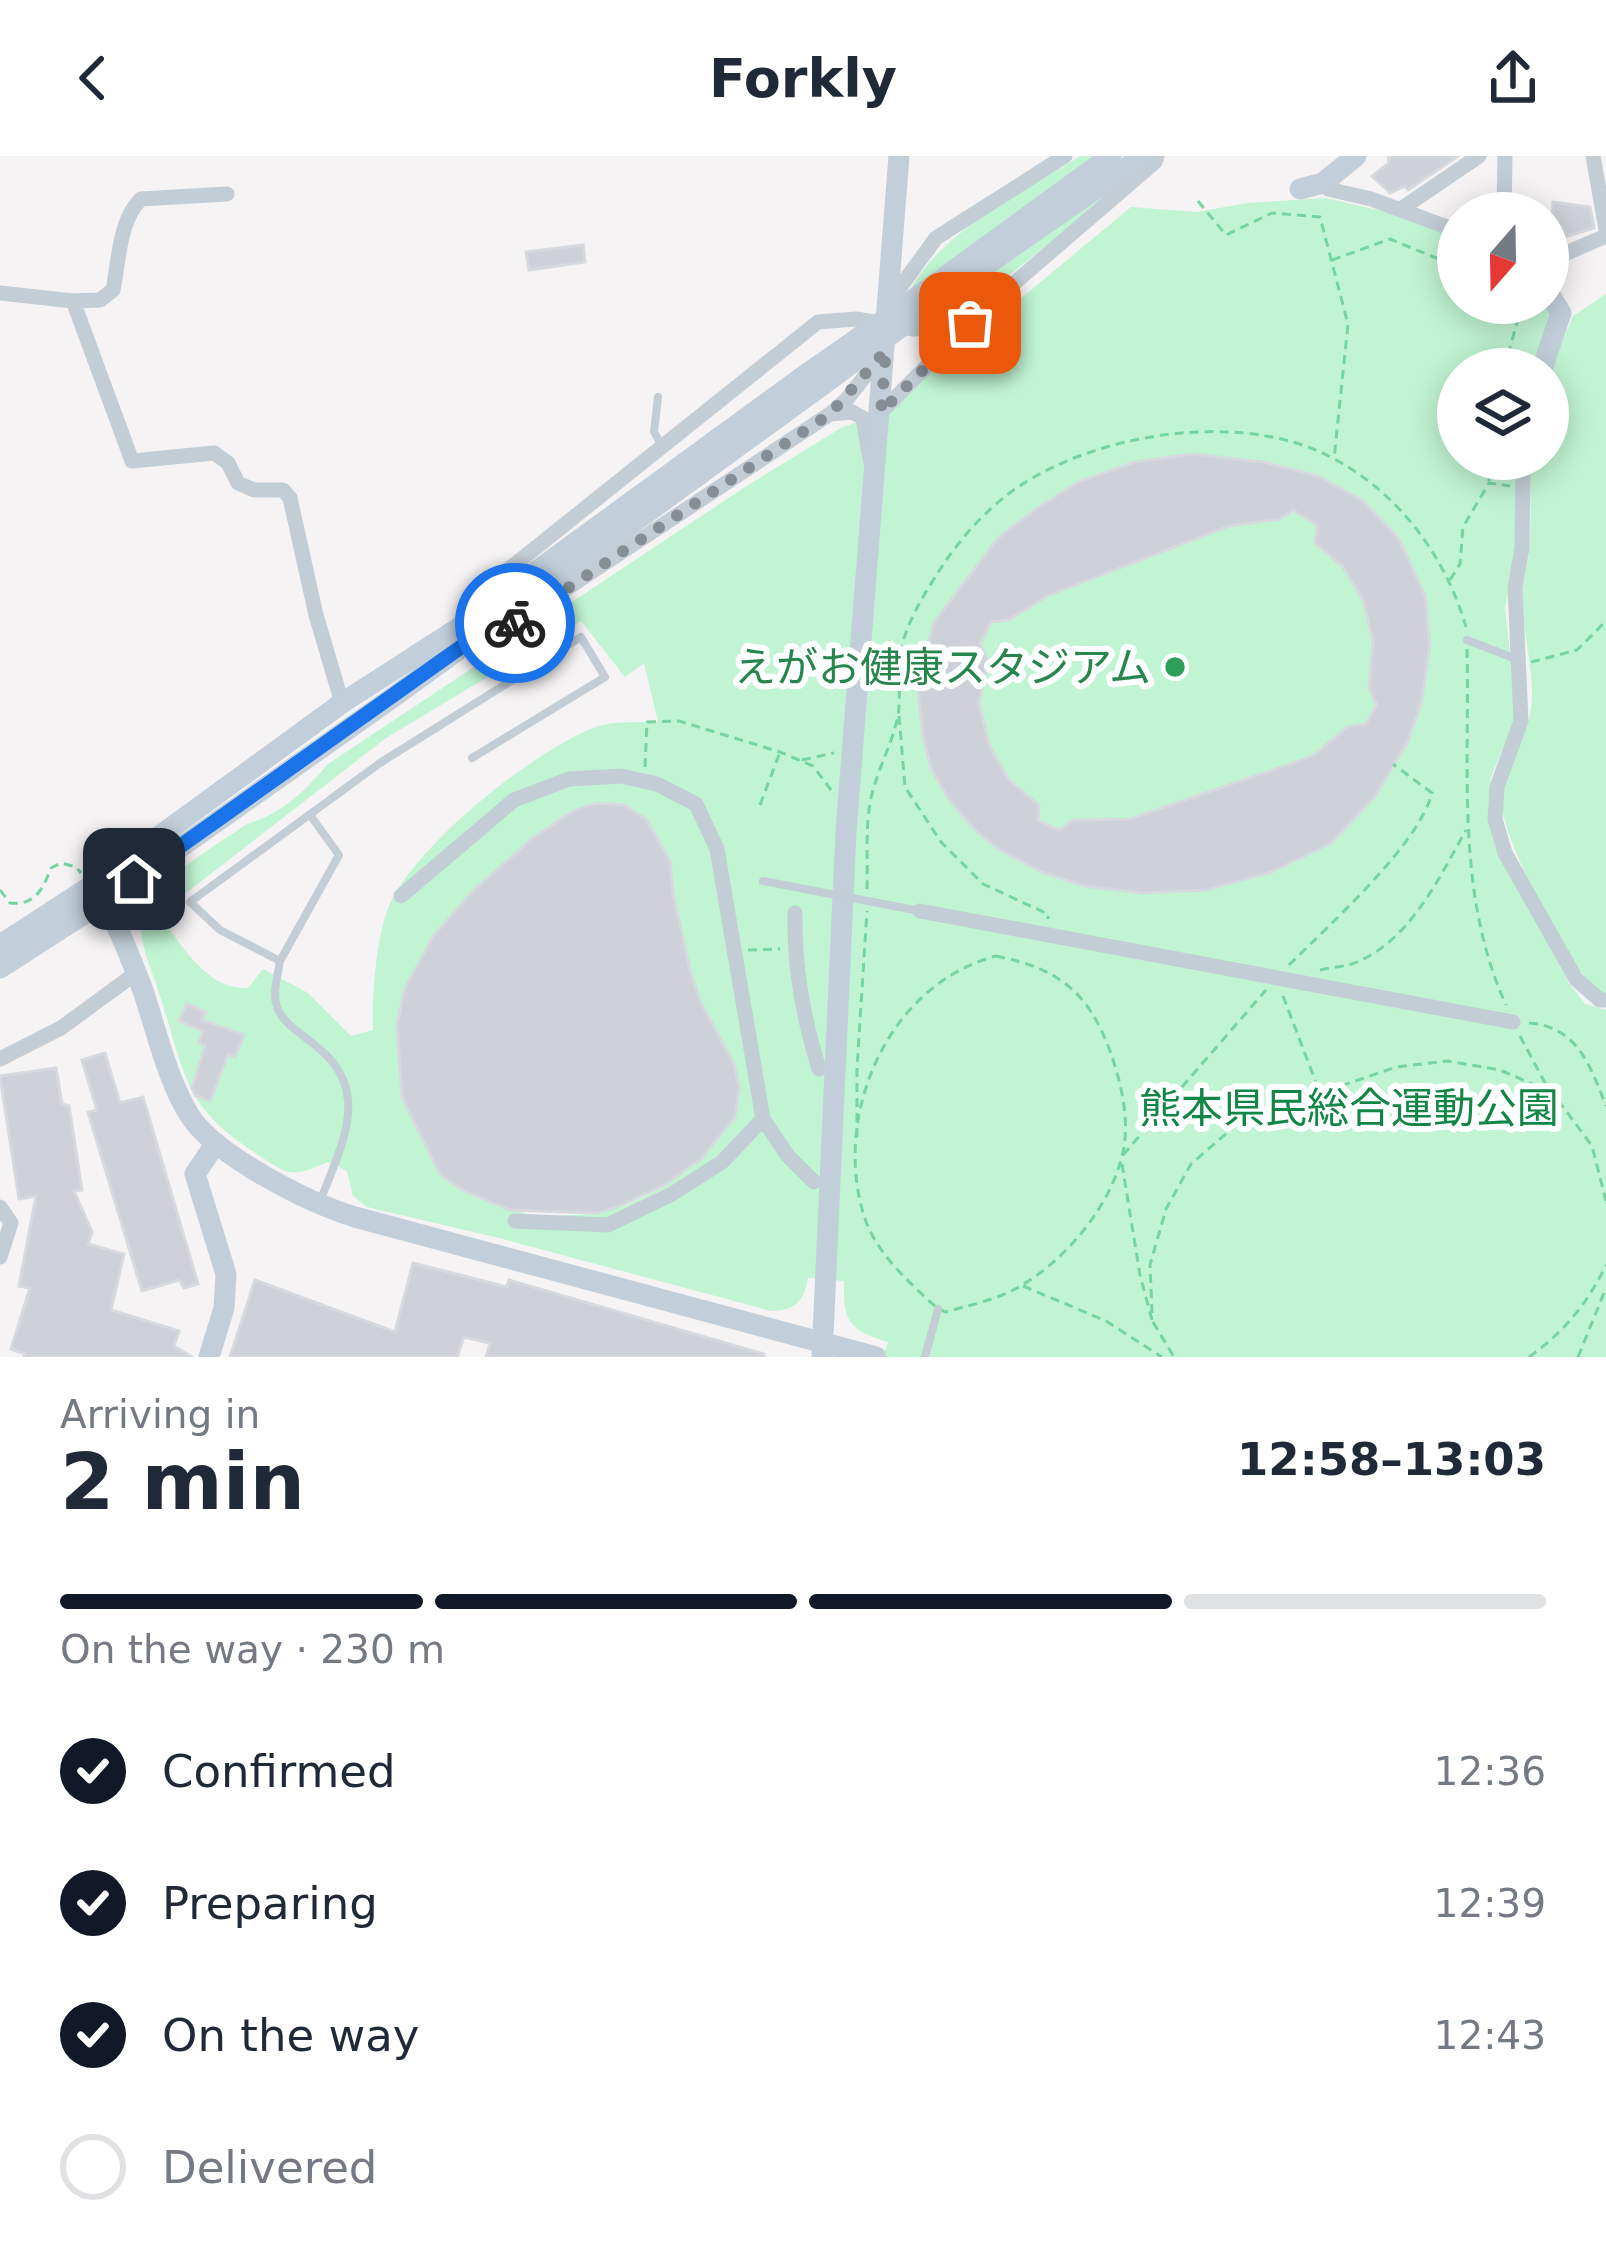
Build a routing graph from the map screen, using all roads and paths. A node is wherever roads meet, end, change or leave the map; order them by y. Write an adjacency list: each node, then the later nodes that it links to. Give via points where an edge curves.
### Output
1 (899, 156): 25 (street)
2 (1065, 156): 25 (street, via 936,238)
3 (1111, 156): 21 (street)
4 (1143, 156): 21 (street)
5 (1157, 156): 23 (street)
6 (1356, 156): 10 (street)
7 (1479, 156): 15 (street)
8 (1505, 156): 12 (street)
9 (1593, 156): 17 (street)
10 (1323, 183): 11 (street); 15 (street)
11 (1300, 189)
12 (1504, 192)
13 (227, 194): 24 (street, via 141,199 124,231 113,290 100,300)
14 (1198, 201): 20 (path, via 1226,236 1272,213 1320,217)
15 (1401, 209): 16 (street)
16 (1437, 223)
17 (1606, 233): 18 (street)
18 (1569, 251)
19 (1437, 258): 20 (path, via 1390,239)
20 (1332, 260): 31 (path, via 1348,324)
21 (945, 285): 38 (street, bridge)
22 (0, 293): 24 (street)
23 (996, 298): 25 (street, via 941,327 914,328); 28 (street)
24 (73, 301): 41 (street, via 132,461 214,453 238,483 290,497)
25 (888, 313): 26 (street); 30 (street, via 818,322)
26 (886, 350): 28 (street); 29 (street)
27 (658, 397): 30 (lane, via 654,432)
28 (881, 412): 34 (street)
29 (830, 414): 34 (street, via 862,418); 38 (street, via 504,630)
30 (664, 448): 38 (street, via 494,581)
31 (1334, 461): 36 (path, via 1382,491 1427,540); 42 (path, via 1259,434 1154,436 1095,452 1013,490 960,542 916,613 901,650)
32 (1524, 480): 35 (street)
33 (1489, 483): 35 (path); 36 (path, via 1463,527)
34 (875, 485): 90 (street, via 845,831)
35 (1524, 488): 40 (street, via 1516,588)
36 (1450, 581): 39 (path)
37 (1606, 621): 40 (path, via 1577,650)
38 (462, 636): 41 (street); 55 (street)
39 (1467, 640): 40 (lane); 52 (path)
40 (1524, 662): 68 (street, via 1521,722 1497,787 1498,837 1576,979)
41 (343, 703): 55 (street)
42 (899, 715): 59 (path, via 905,787 940,842 983,884 1048,914); 76 (path, via 870,800)
43 (840, 751): 46 (path)
44 (780, 752): 46 (path); 48 (path, via 679,721 647,722); 50 (path)
45 (472, 758): 51 (lane, via 605,676 581,637)
46 (800, 761): 49 (path)
47 (1393, 764): 67 (path, via 1432,793 1427,812)
48 (645, 769)
49 (832, 792)
50 (760, 805)
51 (310, 815): 63 (lane, via 339,855); 63 (lane, via 190,902 220,931)
52 (1468, 827): 65 (path, via 1392,940 1357,963); 69 (path, via 1478,932)
53 (764, 881): 57 (lane, bridge)
54 (0, 890): 55 (path, via 10,903 32,900 61,863 76,867)
55 (97, 894): 60 (street); 64 (street); 66 (street)
56 (401, 896): 62 (street, via 514,800 569,778 621,776 696,804 717,849)
57 (920, 910): 59 (street)
58 (795, 913): 61 (street)
59 (1046, 934): 67 (street)
60 (0, 945)
61 (794, 949): 62 (path); 71 (street)
62 (734, 951): 75 (street)
63 (280, 961): 81 (lane, via 278,1012 320,1047 348,1097)
64 (0, 968)
65 (1316, 970)
66 (136, 973): 70 (street, via 61,1028); 77 (street, via 176,1085)
67 (1276, 977): 69 (street); 72 (path); 78 (path)
68 (1606, 1000)
69 (1513, 1022)
70 (0, 1059)
71 (819, 1069)
72 (1320, 1093): 73 (path, via 1396,1067 1448,1061 1500,1070); 89 (path, via 1242,1120 1191,1164 1166,1209 1150,1265)
73 (1552, 1093): 74 (path, via 1516,1028 1552,1028 1583,1051); 80 (path, via 1592,1146)
74 (1606, 1106)
75 (763, 1119): 79 (street); 83 (street, via 722,1162 608,1225)
76 (857, 1137): 78 (path, via 874,1063 897,1024 946,977 996,956 1055,974 1088,1008 1117,1072); 88 (path, via 865,1216 883,1254)
77 (216, 1144): 81 (street); 92 (street, via 195,1174 226,1274)
78 (1121, 1158): 86 (path, via 1085,1228); 89 (path)
79 (814, 1182)
80 (1606, 1201)
81 (319, 1206): 90 (street)
82 (0, 1207): 84 (street, via 11,1223)
83 (514, 1221)
84 (0, 1257)
85 (1606, 1265): 96 (path, via 1568,1325)
86 (1021, 1285): 88 (path); 94 (path, via 1106,1321)
87 (1606, 1288): 97 (path)
88 (938, 1309): 93 (lane)
89 (1152, 1320): 95 (path)
90 (823, 1349): 91 (street)
91 (867, 1354)
92 (209, 1357)
93 (925, 1357)
94 (1162, 1357)
95 (1174, 1357)
96 (1529, 1357)
97 (1578, 1357)

